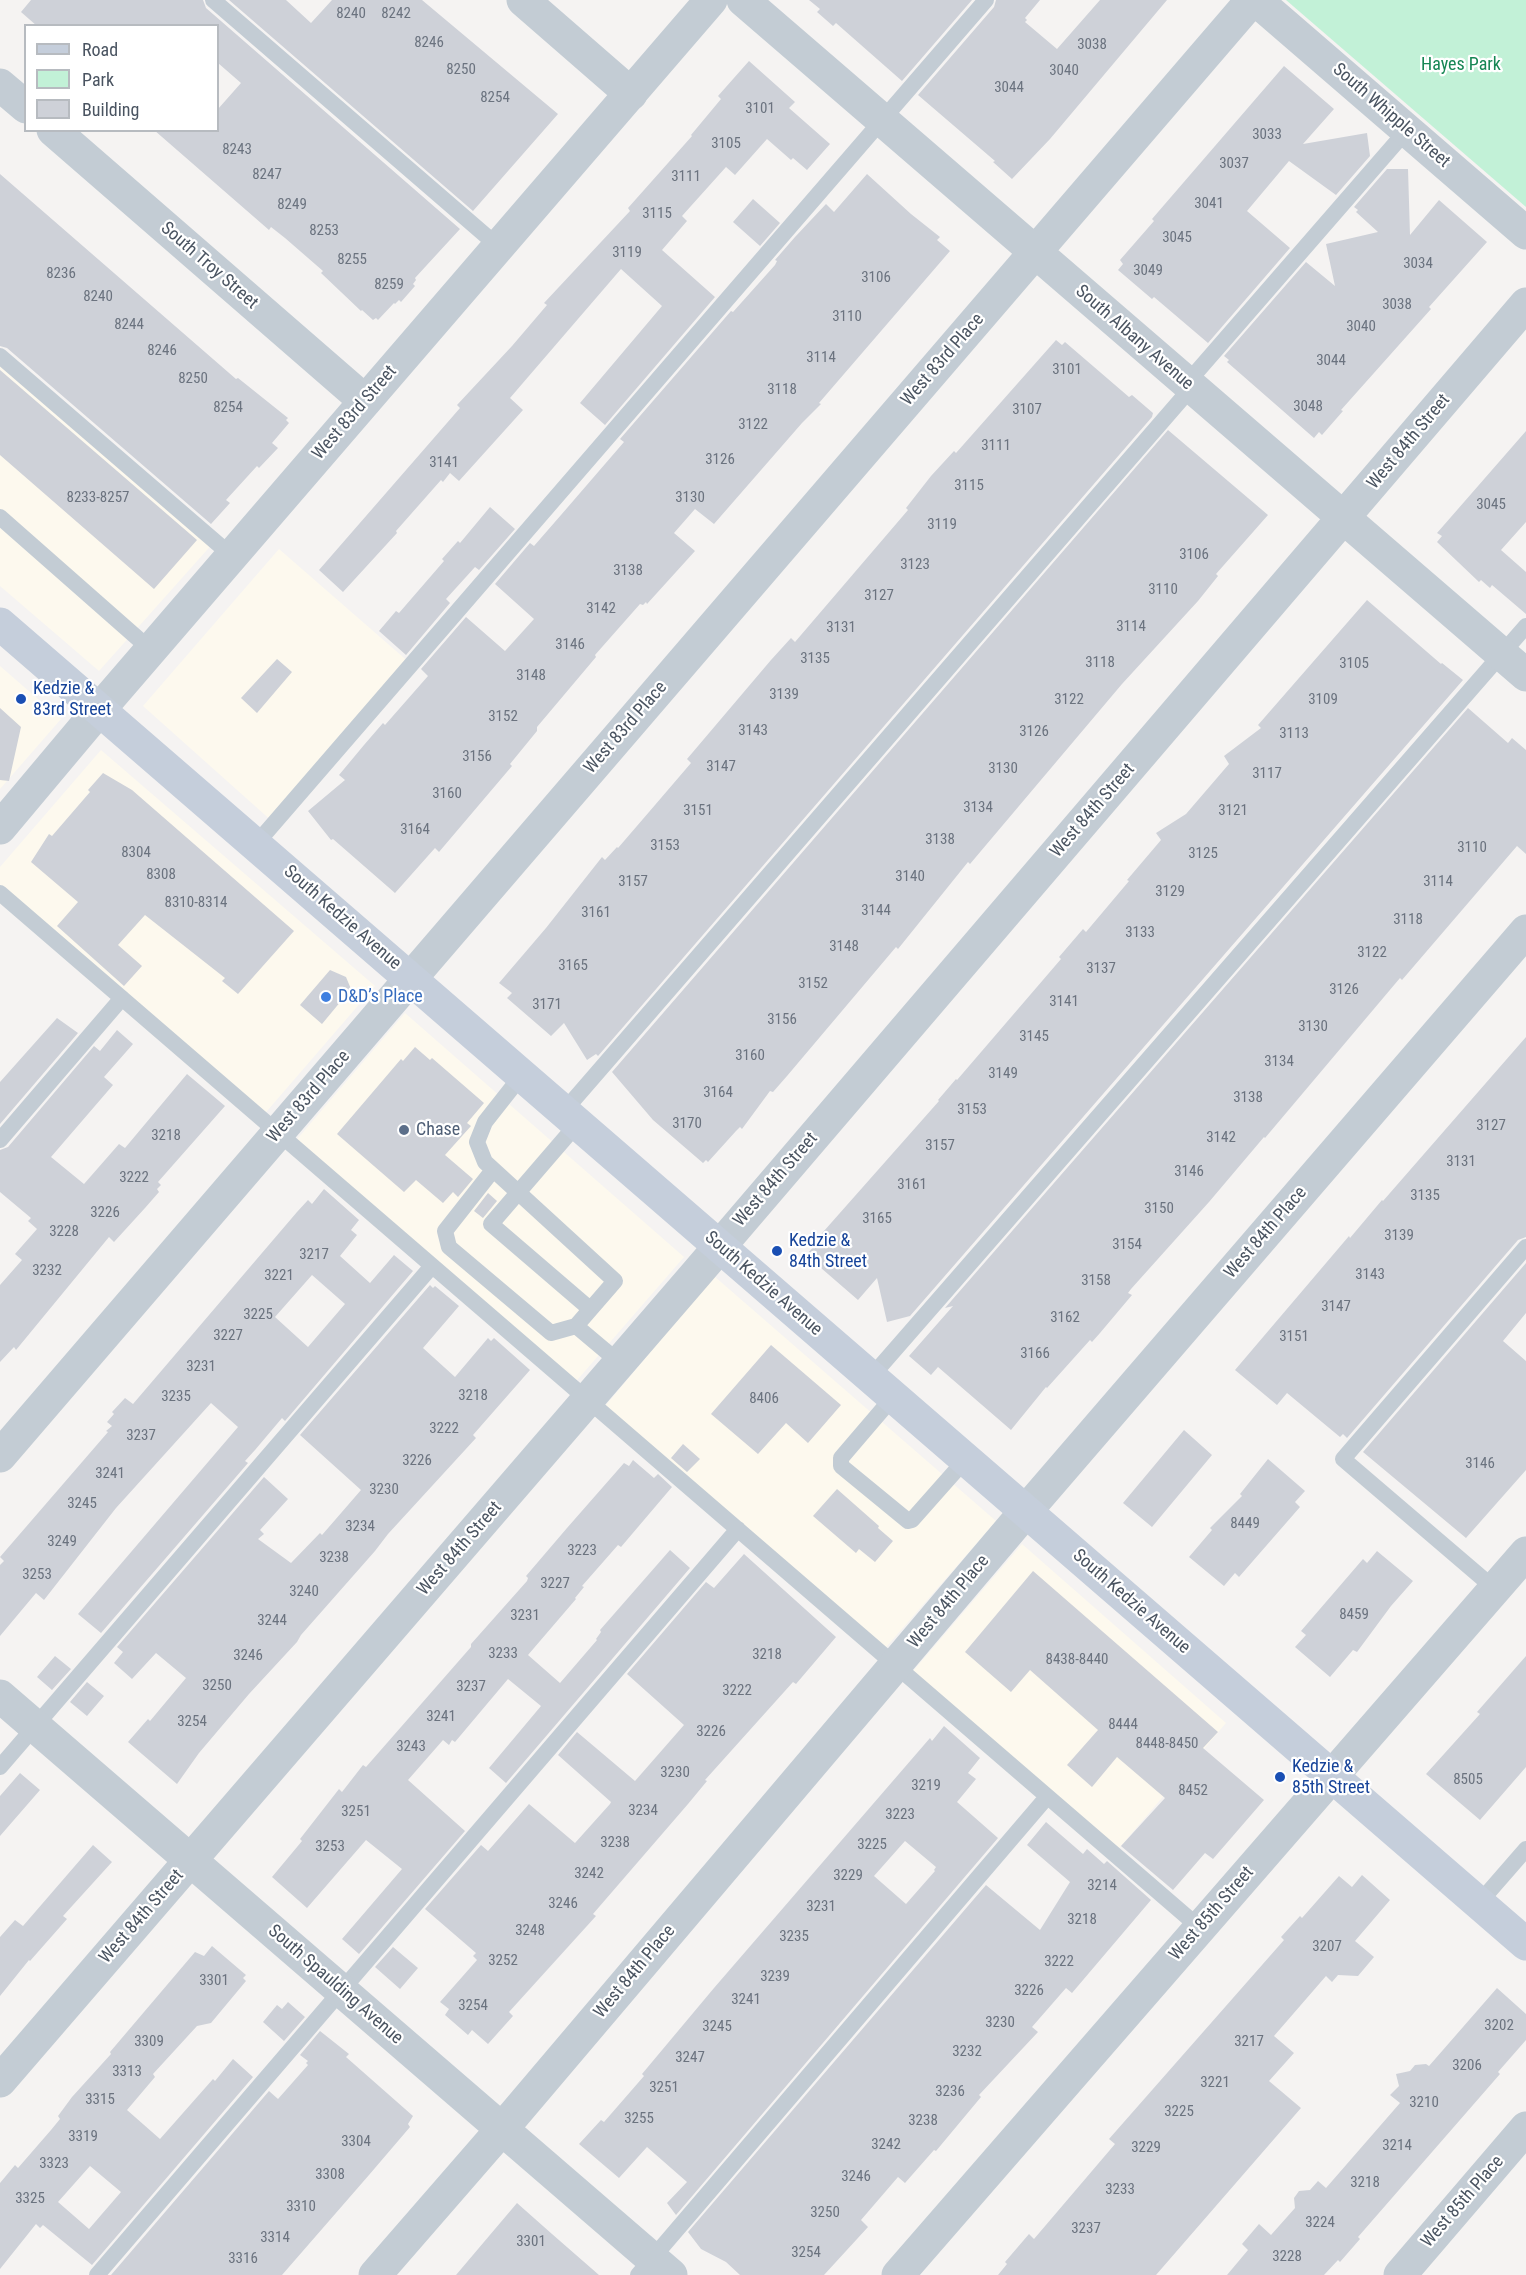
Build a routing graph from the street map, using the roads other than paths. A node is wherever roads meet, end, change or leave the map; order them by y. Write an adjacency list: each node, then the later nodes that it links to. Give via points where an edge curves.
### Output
1 (213, 0): 14 (lane)
2 (523, 0): 8 (street)
3 (711, 0): 8 (street, West 83rd Street)
4 (743, 0): 10 (street, South Albany Avenue)
5 (986, 0): 10 (lane)
6 (1254, 0): 11 (street, South Whipple Street); 15 (street, West 83rd Place)
7 (0, 84): 9 (street)
8 (631, 94): 14 (street, West 83rd Street)
9 (24, 105)
10 (882, 120): 15 (street, South Albany Avenue); 30 (lane)
11 (1407, 130): 13 (street, South Whipple Street); 18 (lane)
12 (55, 132): 19 (street, South Troy Street)
13 (1526, 232)
14 (499, 247): 19 (street, West 83rd Street)
15 (1035, 252): 18 (street, South Albany Avenue); 33 (street, West 83rd Place)
16 (1526, 304): 21 (street, West 84th Street)
17 (0, 356): 22 (lane)
18 (1189, 385): 21 (street, South Albany Avenue); 36 (lane)
19 (365, 401): 22 (street, West 83rd Street)
20 (0, 518): 25 (lane)
21 (1344, 518): 26 (street, South Albany Avenue); 41 (street, West 84th Street)
22 (232, 556): 25 (street, West 83rd Street)
23 (0, 624): 28 (main road, South Kedzie Avenue)
24 (1526, 626): 26 (lane)
25 (151, 650): 28 (street, West 83rd Street)
26 (1501, 654): 27 (street, South Albany Avenue); 47 (lane)
27 (1526, 675)
28 (99, 710): 29 (street, West 83rd Street); 30 (main road, South Kedzie Avenue)
29 (0, 828)
30 (256, 844): 33 (main road, South Kedzie Avenue)
31 (0, 893): 34 (lane)
32 (1526, 931): 51 (street, West 84th Place)
33 (411, 978): 35 (main road, South Kedzie Avenue); 37 (street, West 83rd Place)
34 (122, 998): 37 (lane); 38 (lane)
35 (522, 1075): 36 (main road, South Kedzie Avenue); 39 (lane, via 485,1122 477,1142 485,1162)
36 (571, 1117): 40 (lane); 41 (main road, South Kedzie Avenue)
37 (278, 1133): 43 (lane); 49 (street, West 83rd Place)
38 (0, 1140)
39 (494, 1170): 40 (lane); 45 (lane, via 445,1231 449,1247 551,1333)
40 (518, 1193): 44 (lane, via 615,1281); 44 (lane, via 491,1224)
41 (720, 1246): 46 (street, West 84th Street); 47 (main road, South Kedzie Avenue)
42 (1526, 1247): 54 (lane, via 1343,1459)
43 (432, 1266): 48 (lane); 57 (lane)
44 (590, 1309): 45 (lane)
45 (576, 1326): 46 (lane)
46 (620, 1363): 48 (street, West 84th Street)
47 (882, 1387): 50 (main road, South Kedzie Avenue); 50 (lane, via 841,1458 841,1466 912,1521)
48 (587, 1400): 52 (lane); 62 (street, West 84th Street)
49 (0, 1456)
50 (966, 1459): 51 (main road, South Kedzie Avenue)
51 (1026, 1511): 55 (street, West 84th Place); 59 (main road, South Kedzie Avenue)
52 (738, 1529): 55 (lane); 66 (lane)
53 (1526, 1553): 54 (street, West 85th Street)
54 (1495, 1589): 59 (street, West 85th Street)
55 (895, 1665): 60 (lane); 69 (street, West 84th Place)
56 (0, 1696): 57 (street, South Spaulding Avenue)
57 (35, 1726): 58 (lane); 62 (street, South Spaulding Avenue)
58 (0, 1767)
59 (1332, 1776): 63 (main road, South Kedzie Avenue); 64 (street, West 85th Street)
60 (1047, 1797): 64 (lane); 70 (lane)
61 (1526, 1849): 63 (lane)
62 (191, 1861): 66 (street, South Spaulding Avenue); 67 (street, West 84th Street)
63 (1479, 1903): 65 (main road, South Kedzie Avenue)
64 (1200, 1928): 73 (street, West 85th Street)
65 (1526, 1944)
66 (342, 1991): 69 (street, South Spaulding Avenue); 71 (lane)
67 (0, 2081)
68 (1526, 2128): 74 (street, West 85th Place)
69 (502, 2129): 70 (street, South Spaulding Avenue); 72 (street, West 84th Place)
70 (654, 2270)
71 (97, 2275)
72 (375, 2275)
73 (898, 2275)
74 (1400, 2275)

